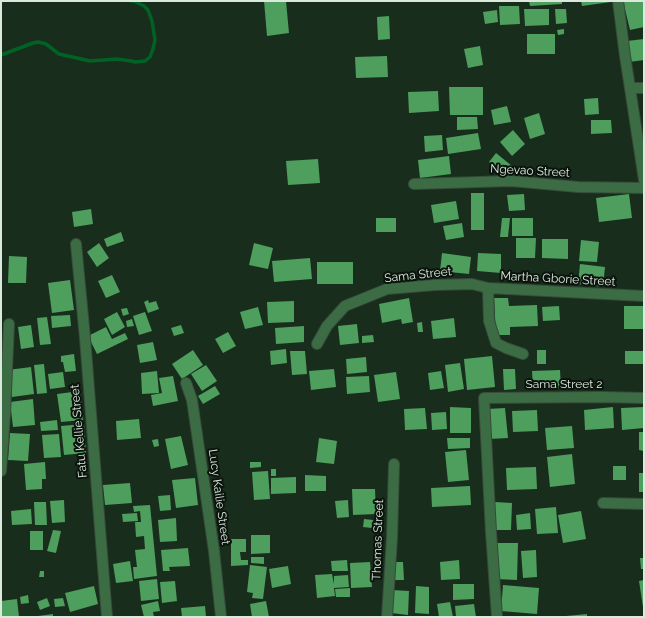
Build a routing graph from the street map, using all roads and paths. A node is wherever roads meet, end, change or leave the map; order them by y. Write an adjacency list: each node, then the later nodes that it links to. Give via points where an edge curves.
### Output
1 (618, 1): 2 (street)
2 (630, 88): 3 (street); 4 (street)
3 (644, 88)
4 (644, 180)
5 (414, 184): 6 (street, Ngevao Street, via 512,181 578,187)
6 (644, 188)
7 (76, 244): 20 (street, Fatu Kellie Street)
8 (472, 284): 9 (street, Martha Gborie Street); 12 (street, Sama Street, via 387,289 346,306 327,326)
9 (488, 288): 10 (street, Martha Gborie Street); 13 (street, via 489,320 496,343)
10 (644, 296)
11 (9, 324): 17 (street)
12 (317, 344)
13 (523, 354)
14 (186, 383): 21 (street, Lucy Kailie Street, via 192,400)
15 (644, 398): 23 (street, Sama Street 2, via 484,398)
16 (394, 464): 22 (street, Thomas Street)
17 (1, 470)
18 (603, 504): 19 (street)
19 (644, 504)
20 (107, 617)
21 (221, 617)
22 (387, 617)
23 (497, 617)

